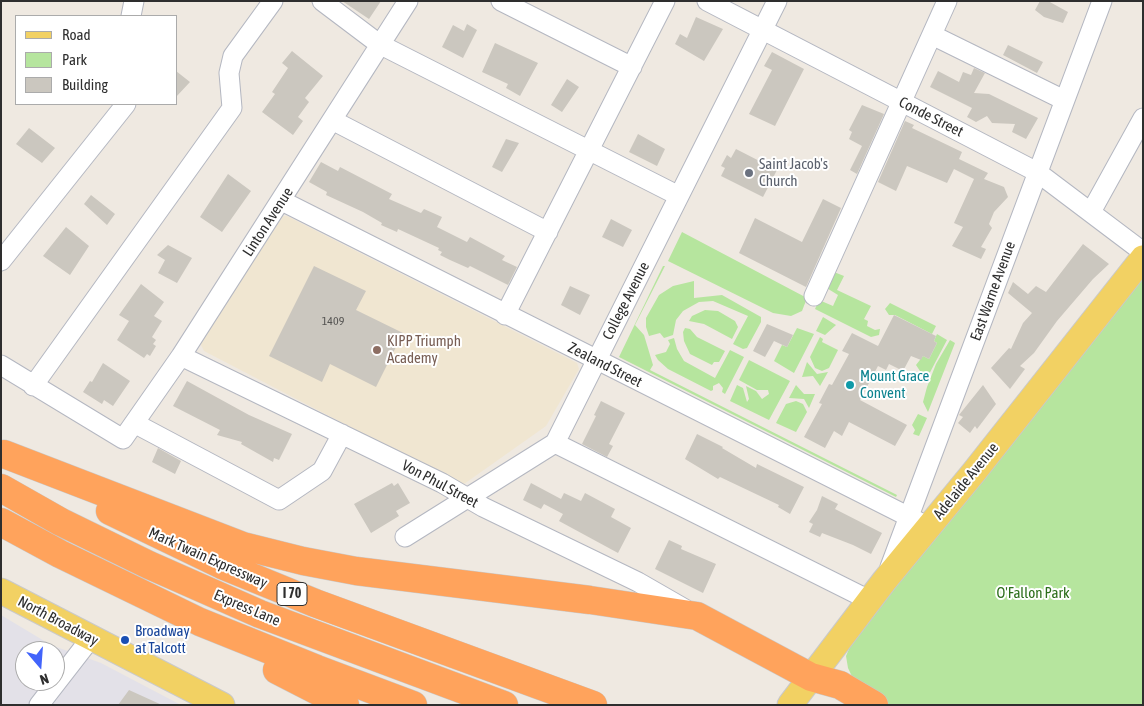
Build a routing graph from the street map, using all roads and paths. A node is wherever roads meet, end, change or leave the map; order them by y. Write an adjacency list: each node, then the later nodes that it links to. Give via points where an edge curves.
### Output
1 (134, 1): 11 (street)
2 (273, 1): 35 (street, via 233,56 229,73 232,108)
3 (322, 1): 14 (street)
4 (408, 1): 14 (street, Linton Avenue)
5 (501, 1): 15 (street)
6 (665, 1): 15 (street)
7 (707, 1): 12 (street, Conde Street)
8 (777, 1): 12 (street, College Avenue)
9 (947, 1): 13 (street)
10 (1102, 1): 16 (street, East Warne Avenue)
11 (132, 15)
12 (763, 30): 17 (street, Conde Street); 23 (street, College Avenue)
13 (932, 35): 16 (street); 17 (street)
14 (379, 44): 20 (street, Linton Avenue); 21 (street)
15 (632, 67): 21 (street)
16 (1064, 100): 22 (street, East Warne Avenue)
17 (903, 102): 22 (street, Conde Street); 30 (street)
18 (125, 105): 29 (street)
19 (1143, 118): 25 (street)
20 (332, 120): 24 (street, Linton Avenue); 26 (street)
21 (591, 151): 23 (street); 26 (street)
22 (1037, 172): 25 (street, Conde Street); 43 (street, East Warne Avenue)
23 (680, 196): 33 (street, College Avenue)
24 (282, 201): 31 (street, Zealand Street); 32 (street, Linton Avenue)
25 (1091, 212): 27 (street, Conde Street)
26 (548, 232): 31 (street)
27 (1143, 252)
28 (1143, 258): 43 (main road, Adelaide Avenue)
29 (1, 261)
30 (814, 296)
31 (506, 315): 33 (street, Zealand Street)
32 (181, 356): 36 (street, Linton Avenue); 37 (street, Von Phul Street)
33 (596, 361): 38 (street, College Avenue); 43 (street, Zealand Street)
34 (1, 365): 35 (street)
35 (33, 386): 36 (street, Linton Avenue, via 123,439)
36 (134, 423): 37 (street, via 279,500 322,471)
37 (342, 434): 41 (street, Von Phul Street)
38 (555, 443): 41 (street); 46 (street)
39 (3, 453): 47 (highway, via 235,543 303,561 356,571); 57 (highway, Mark Twain Expressway / I 70, via 134,524 258,580)
40 (1, 488): 56 (highway, Express Lane, via 61,522 260,614)
41 (467, 497): 44 (street); 47 (street, Von Phul Street, via 638,582)
42 (1, 522): 48 (highway)
43 (919, 522): 46 (main road, Adelaide Avenue, via 885,580)
44 (405, 537)
45 (1, 591): 49 (main road, North Broadway)
46 (869, 600): 50 (main road, Adelaide Avenue)
47 (696, 616): 50 (highway)
48 (200, 622): 54 (highway, via 287,676); 55 (highway)
49 (91, 638): 52 (street); 53 (main road, North Broadway)
50 (810, 677): 51 (main road, Adelaide Avenue); 58 (highway, via 840,685)
51 (791, 704)
52 (39, 705)
53 (222, 705)
54 (345, 705)
55 (413, 705)
56 (504, 705)
57 (593, 705)
58 (874, 705)

